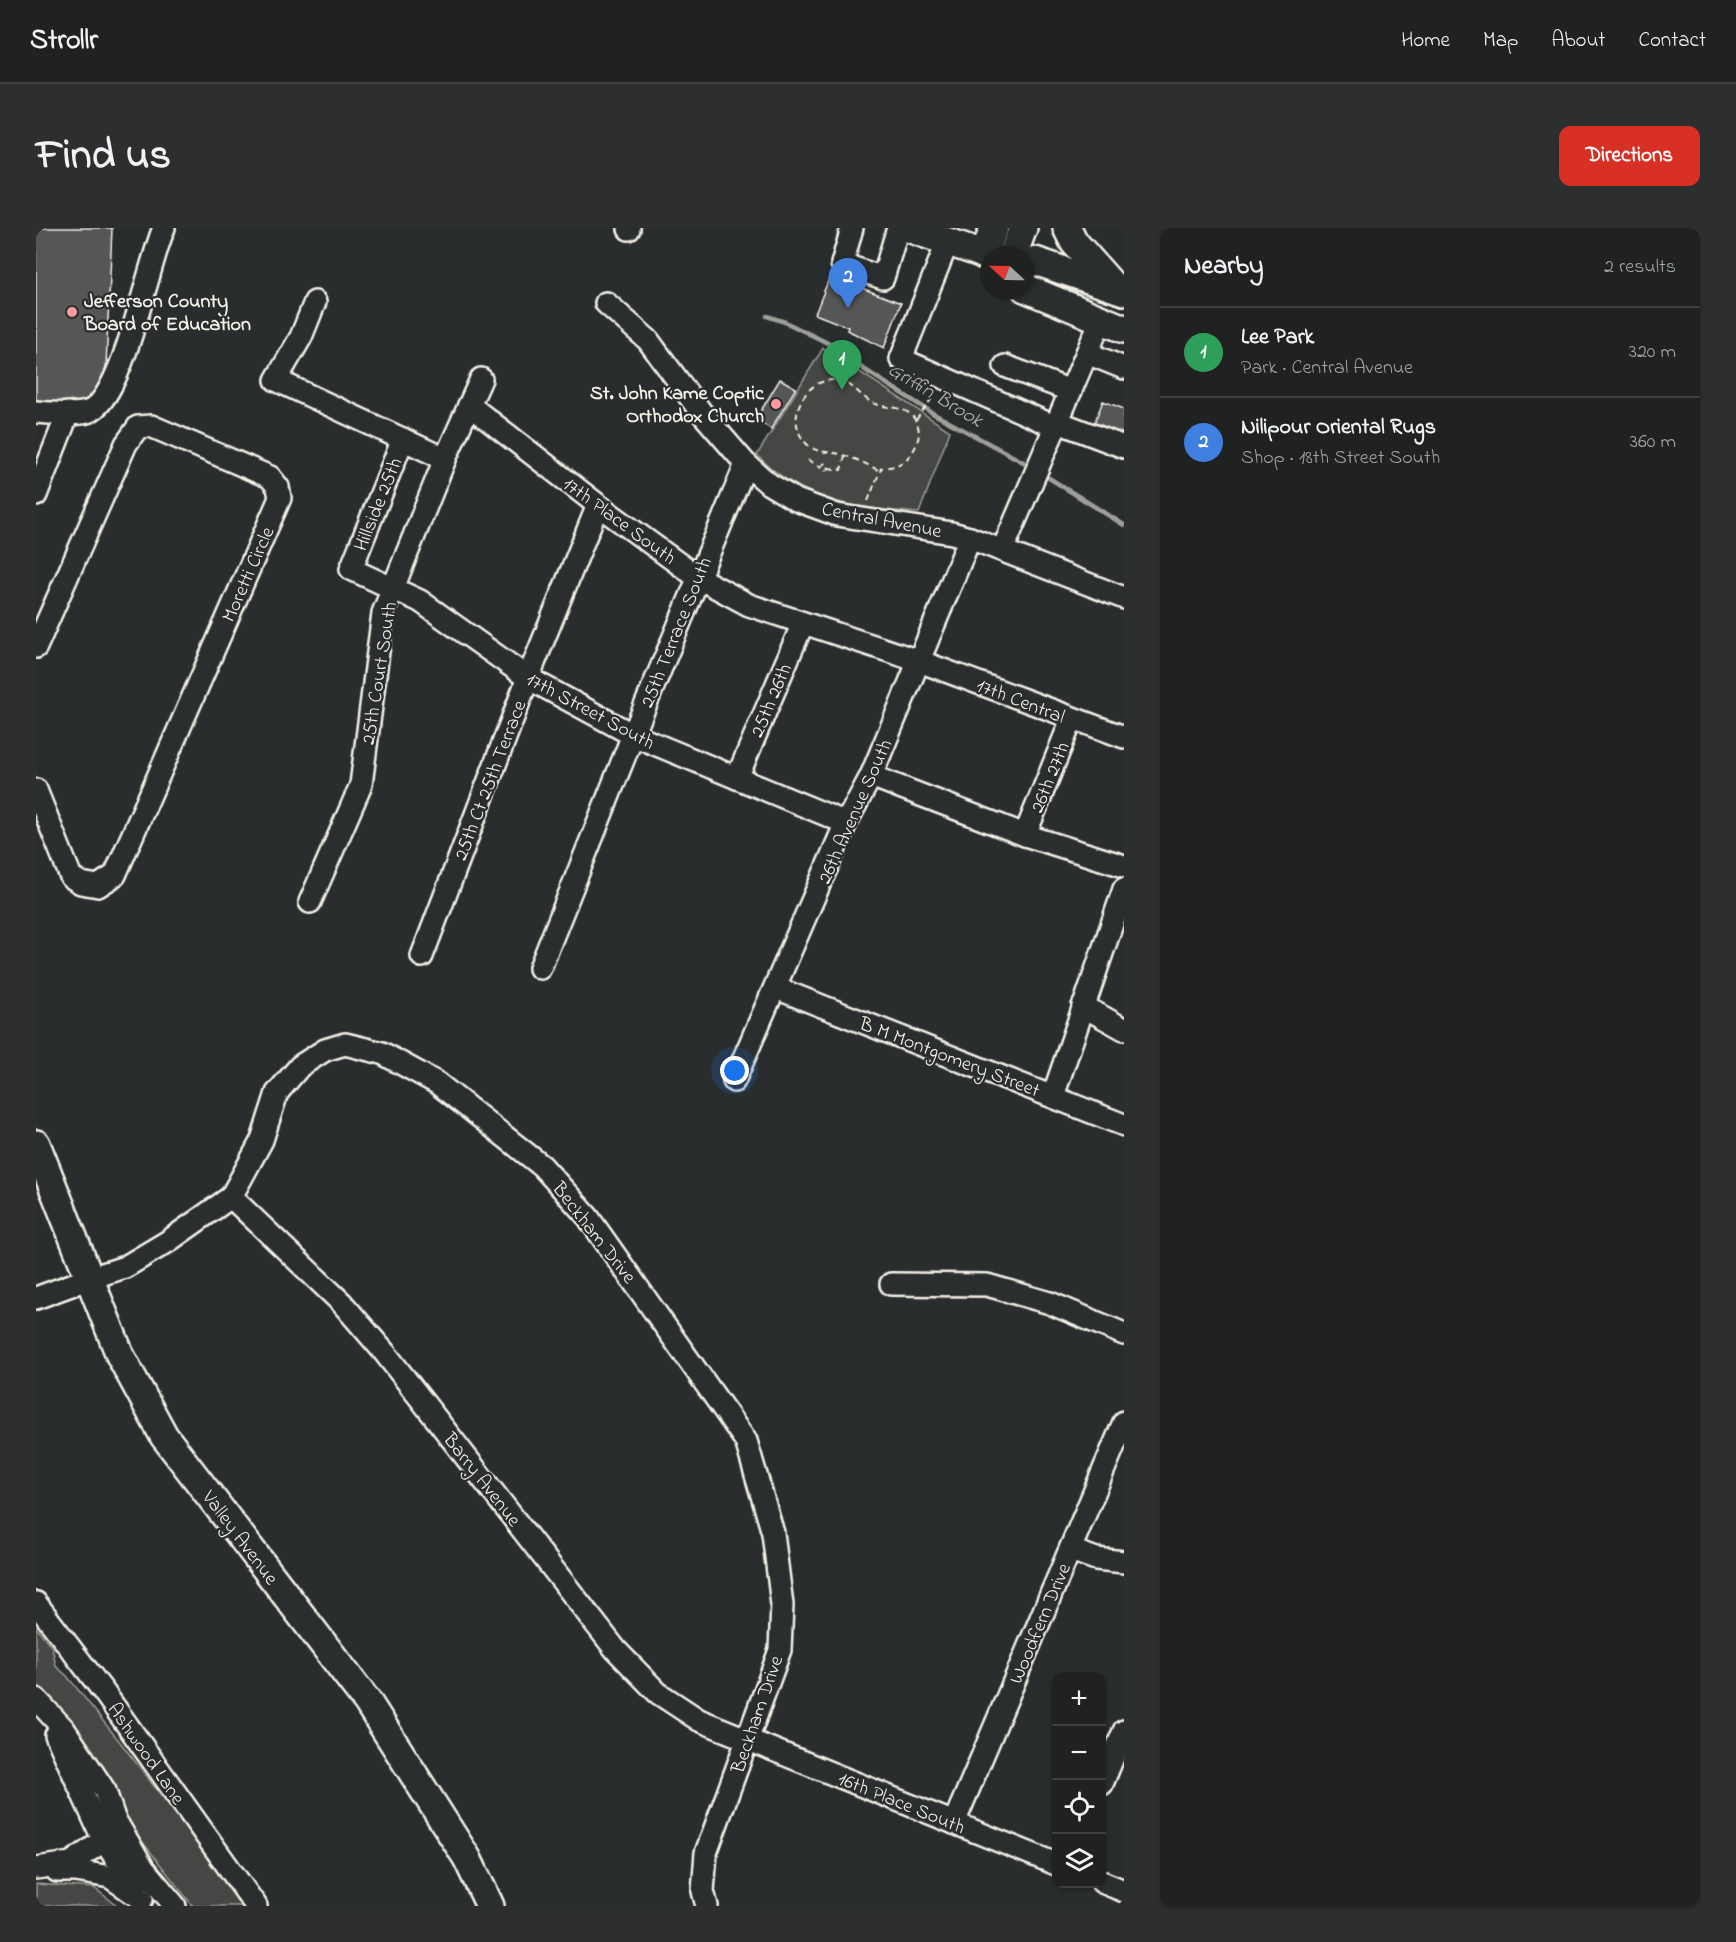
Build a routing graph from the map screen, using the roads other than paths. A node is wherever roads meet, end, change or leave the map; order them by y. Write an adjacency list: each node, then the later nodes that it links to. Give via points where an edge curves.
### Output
1 (164, 228): 25 (street, via 109,391 101,404 87,412)
2 (852, 228): 3 (street, via 842,264 883,278)
3 (898, 228)
4 (909, 228): 8 (main road)
5 (994, 228): 9 (main road)
6 (1023, 228): 10 (main road)
7 (1067, 228): 13 (main road, via 1074,242)
8 (948, 241): 11 (main road); 26 (street, via 901,359)
9 (989, 246)
10 (1016, 246)
11 (980, 252)
12 (1034, 261): 13 (main road)
13 (1118, 288)
14 (1034, 292): 17 (main road)
15 (315, 302): 27 (street, via 301,337 276,380)
16 (606, 303): 30 (street, Central Avenue, via 648,340 701,412)
17 (1112, 324): 18 (street)
18 (1087, 353): 20 (street); 22 (street)
19 (1005, 366): 22 (street)
20 (1124, 368)
21 (481, 379): 23 (street, 25th Court South)
22 (1071, 391): 26 (street)
23 (470, 405): 29 (street, 25th Court South); 32 (street, 17th Place South)
24 (36, 412): 25 (street)
25 (68, 412): 31 (street)
26 (1057, 424): 28 (street); 34 (street)
27 (403, 439): 29 (street); 35 (street, Hillside 25th)
28 (1124, 447)
29 (445, 459): 37 (street, 25th Court South)
30 (746, 464): 33 (street, Central Avenue, via 796,500 837,515); 36 (street, 25th Terrace South)
31 (36, 495)
32 (598, 505): 36 (street, 17th Place South); 43 (street, 25th Ct 25th Terrace)
33 (970, 538): 34 (street, Central Avenue); 42 (street, 26th Avenue South)
34 (1003, 549): 38 (street, Central Avenue)
35 (351, 569): 37 (street, 17th Street South)
36 (698, 577): 39 (street, 17th Place South, via 749,605); 45 (street, 25th Terrace South)
37 (392, 586): 43 (street, 17th Street South, via 420,601); 54 (street, 25th Court South, via 383,613 361,785)
38 (1124, 598)
39 (803, 623): 42 (street, 17th Place South); 48 (street, 25th 26th)
40 (40, 625): 41 (street, Moretti Circle); 49 (street, Moretti Circle, via 126,444 138,427 151,426 270,477 278,487 280,498 115,875 98,886 71,877)
41 (36, 648)
42 (919, 661): 44 (street, 17th Central); 47 (street, 26th Avenue South)
43 (528, 678): 45 (street, 17th Street South); 55 (street, 25th Ct 25th Terrace)
44 (1072, 719): 46 (street, 17th Central); 51 (street, 26th 27th)
45 (633, 735): 48 (street, 17th Street South); 56 (street, 25th Terrace South)
46 (1124, 737)
47 (871, 777): 50 (street, 26th Avenue South); 51 (street)
48 (737, 778): 50 (street, 17th Street South)
49 (36, 790)
50 (846, 823): 57 (street, 26th Avenue South)
51 (1025, 835): 52 (street)
52 (1124, 866)
53 (1124, 889): 58 (street)
54 (310, 902)
55 (422, 956)
56 (540, 968)
57 (776, 988): 60 (street, 26th Avenue South); 61 (street, B M Montgomery Street)
58 (1083, 1006): 59 (street); 61 (street)
59 (1124, 1029)
60 (734, 1082)
61 (1053, 1096): 62 (street, B M Montgomery Street)
62 (1124, 1125)
63 (36, 1144): 65 (main road, Valley Avenue)
64 (231, 1197): 65 (street, Beckham Drive, via 125,1267); 75 (street, Barry Avenue, via 342,1303 385,1353 616,1650 658,1693 699,1720); 75 (street, Beckham Drive, via 262,1140 277,1093 300,1066 325,1050 345,1044 382,1053 437,1083 542,1166 588,1217 746,1441 773,1533 782,1605 780,1650)
65 (90, 1278): 67 (street, Beckham Drive); 87 (main road, Valley Avenue, via 120,1355 164,1436 367,1701 467,1858)
66 (891, 1284): 68 (street, via 987,1285 1050,1303)
67 (36, 1298)
68 (1124, 1334)
69 (1124, 1422): 70 (street, Woodfern Drive)
70 (1071, 1550): 71 (street, via 1096,1559); 78 (street, Woodfern Drive)
71 (1124, 1562)
72 (36, 1603): 86 (street, Ashwood Lane)
73 (40, 1703): 77 (street, via 64,1729 105,1791); 79 (street)
74 (1124, 1731): 76 (street)
75 (749, 1739): 78 (street, 16th Place South); 88 (street, Beckham Drive, via 706,1853 703,1892)
76 (1103, 1780)
77 (114, 1818): 79 (street); 85 (street, via 144,1869)
78 (954, 1823): 80 (street, 16th Place South)
79 (103, 1839): 81 (street, via 71,1863); 84 (street)
80 (1052, 1862)
81 (39, 1868): 84 (street, via 98,1873)
82 (1106, 1884): 83 (street)
83 (1124, 1891)
84 (146, 1902)
85 (176, 1906)
86 (256, 1906)
87 (490, 1906)
88 (707, 1906)

